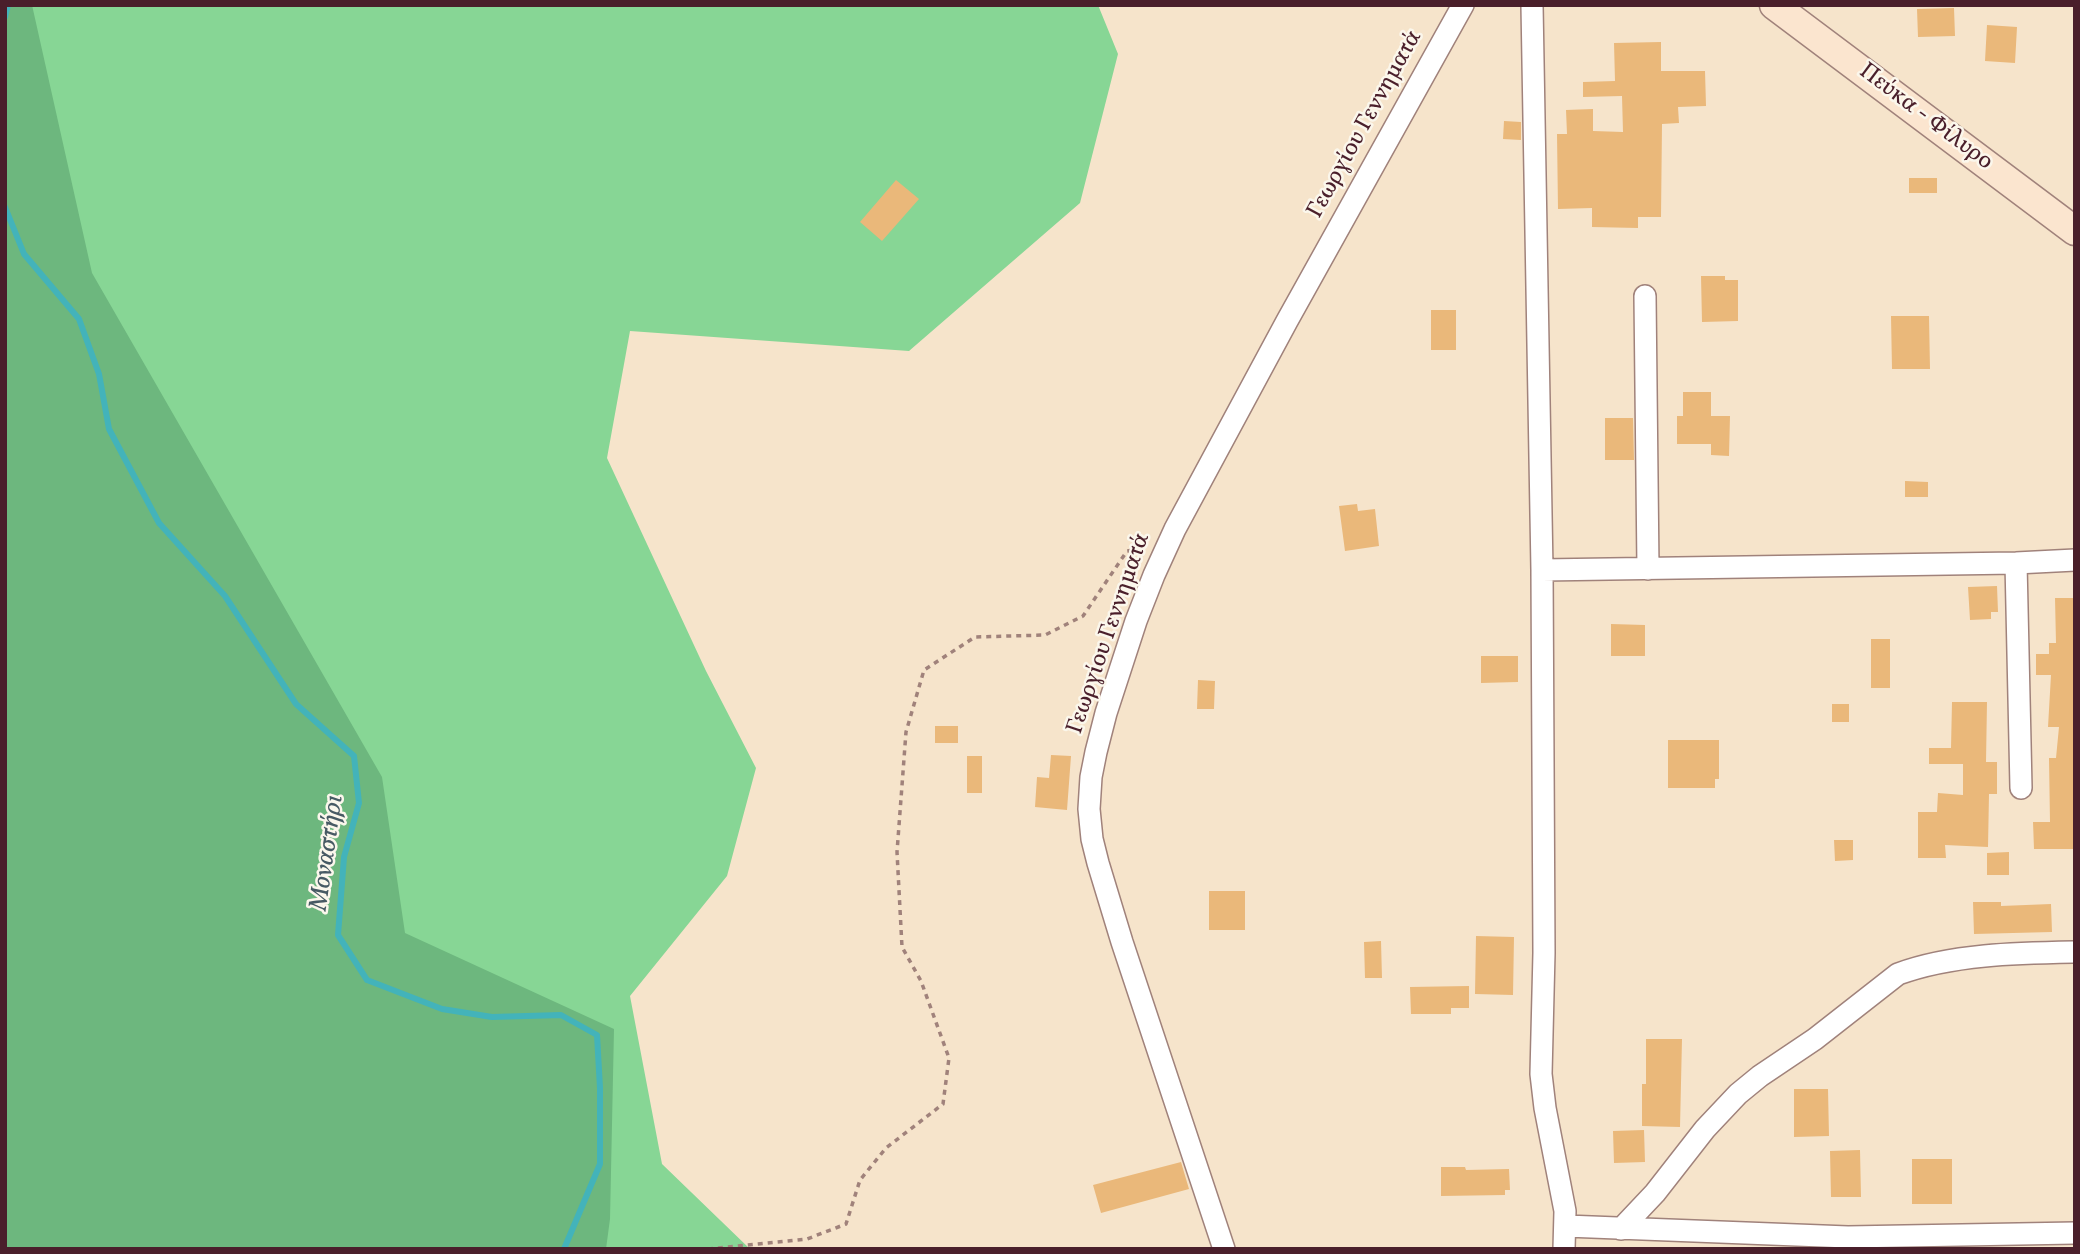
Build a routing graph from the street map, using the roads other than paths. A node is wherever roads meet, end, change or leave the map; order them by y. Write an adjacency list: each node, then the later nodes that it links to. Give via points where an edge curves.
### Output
1 (1463, 5): 15 (street, Γεωργίου Γεννηματά, via 1175,529 1106,713 1091,778 1090,822 1098,863)
2 (1532, 5): 9 (street)
3 (1774, 5): 4 (main road, Πεύκα - Φίλυρο)
4 (2075, 231)
5 (1645, 296): 8 (street)
6 (2075, 560): 7 (street)
7 (2016, 563): 8 (street); 10 (street)
8 (1648, 569): 9 (street)
9 (1542, 570): 12 (street, via 1541,1074)
10 (2021, 788)
11 (2075, 952): 13 (street, via 1945,962 1898,974 1738,1094)
12 (1566, 1226): 13 (street); 16 (street)
13 (1621, 1229): 14 (street, via 1848,1237)
14 (2075, 1233)
15 (1224, 1249)
16 (1564, 1249)

